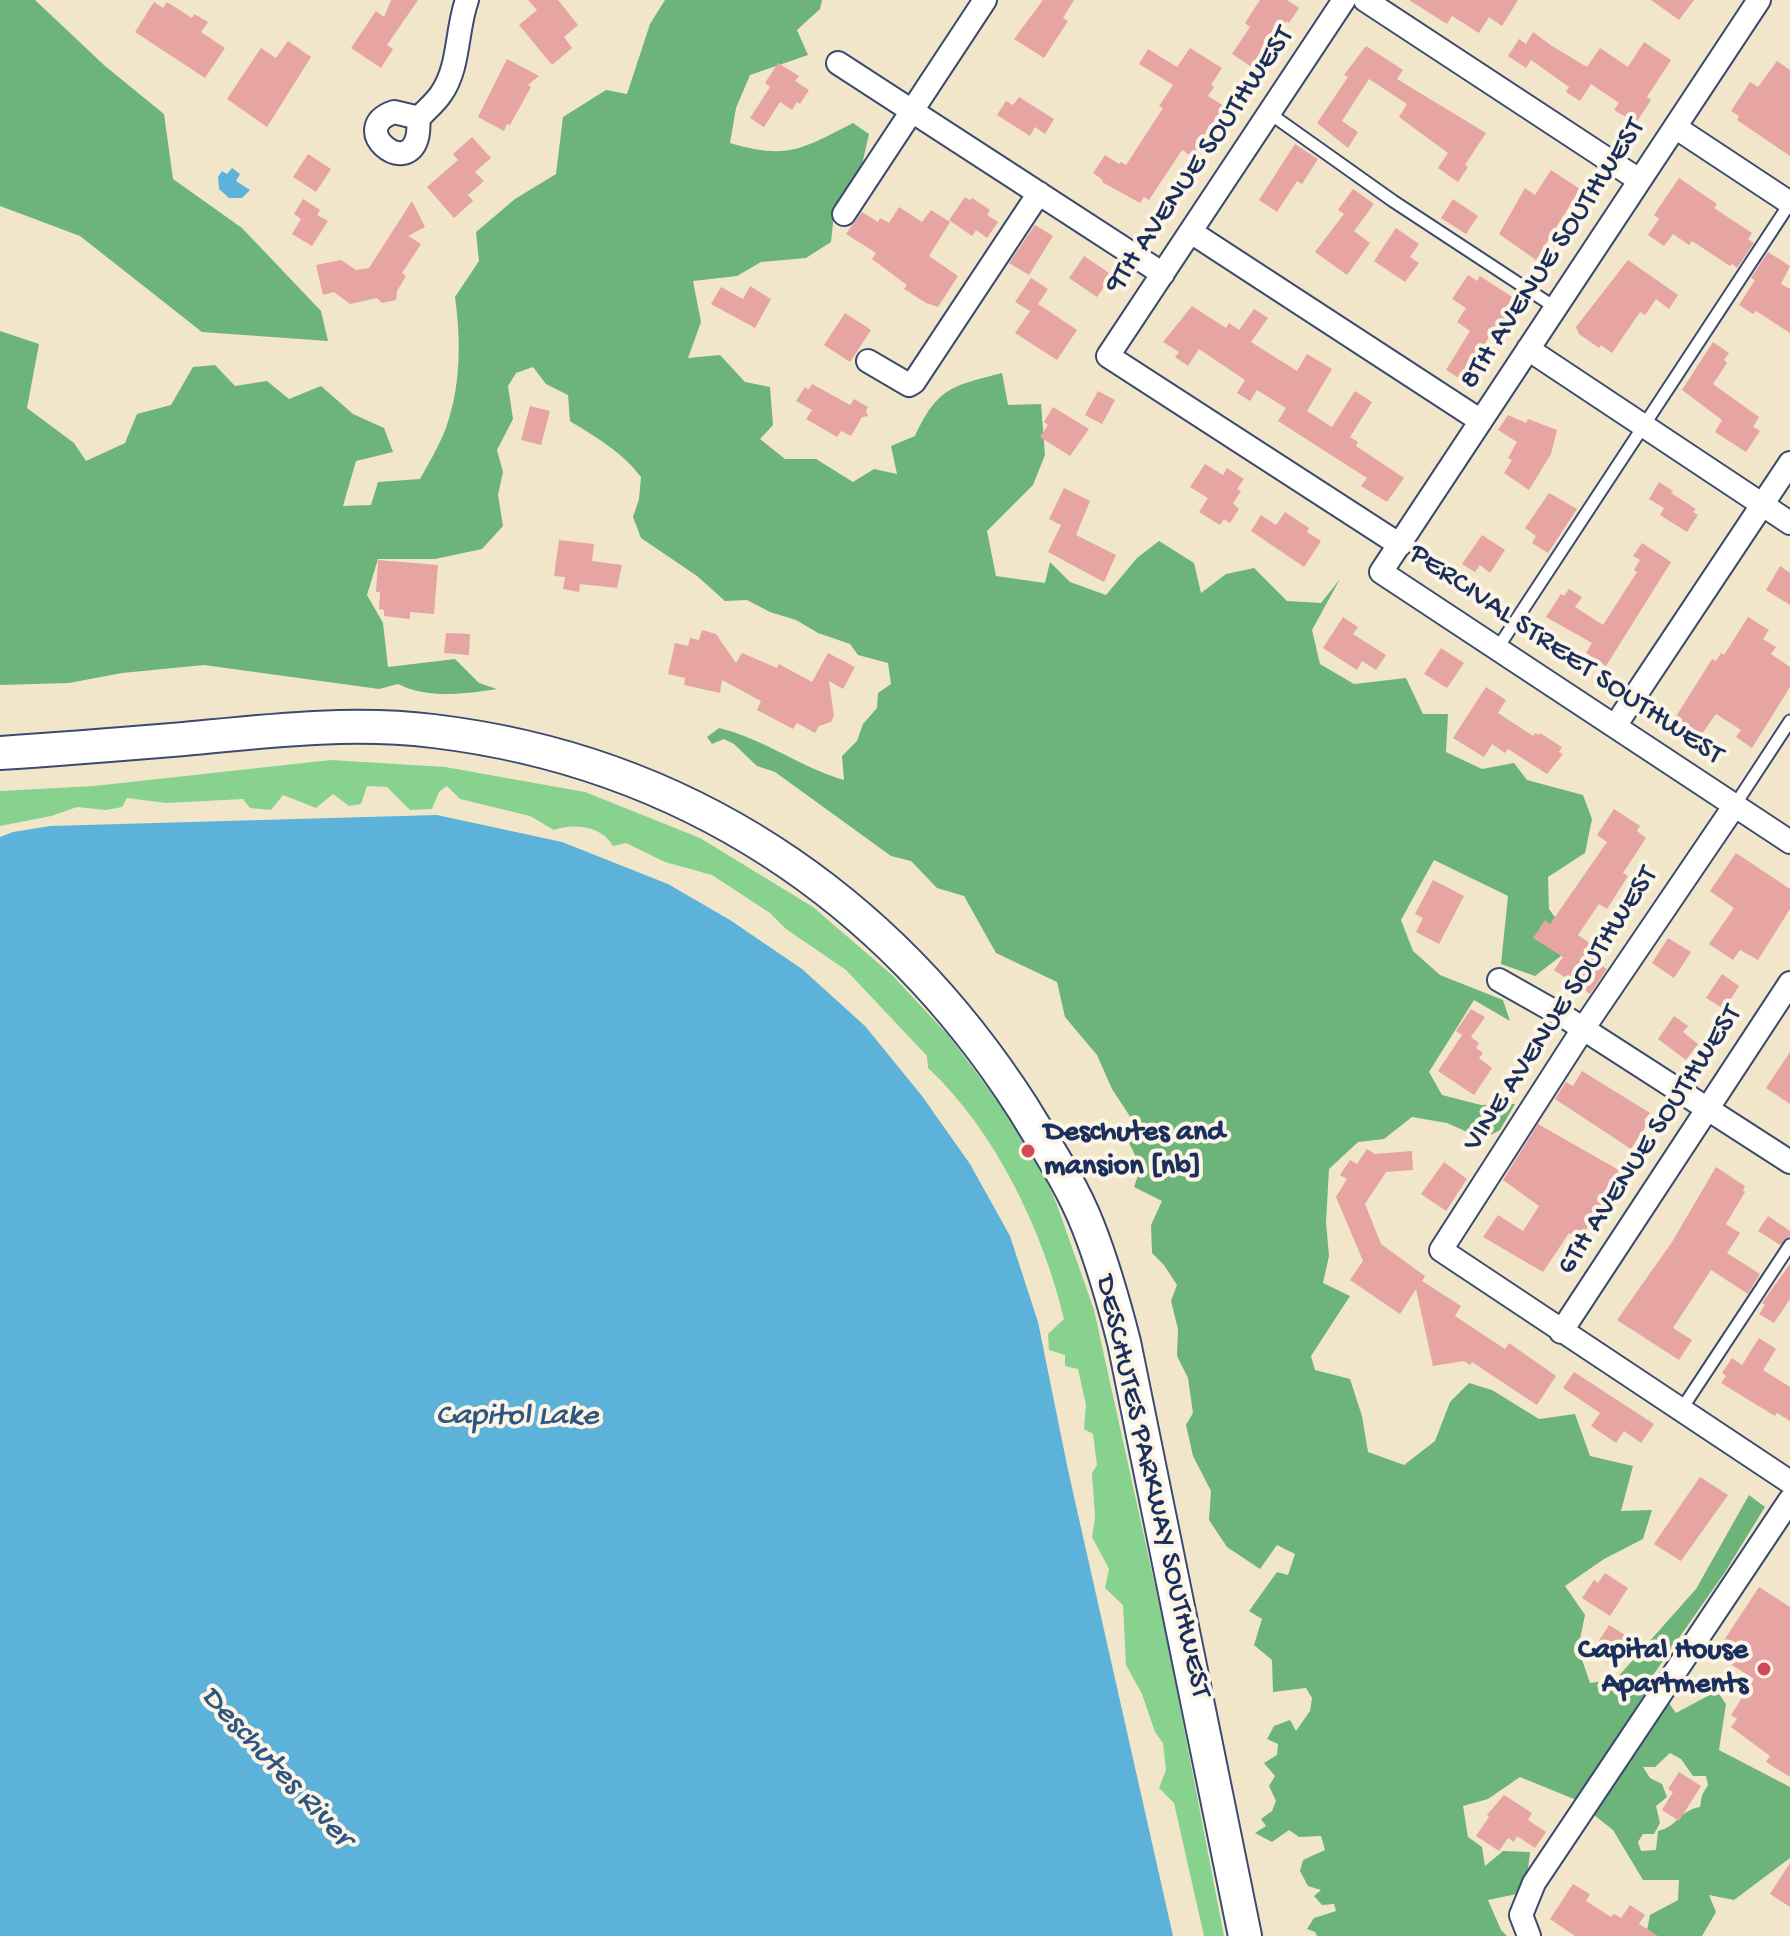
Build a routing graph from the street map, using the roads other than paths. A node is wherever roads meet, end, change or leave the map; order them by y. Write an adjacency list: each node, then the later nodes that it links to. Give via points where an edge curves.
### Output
1 (467, 0): 9 (street, via 447,83)
2 (985, 0): 7 (street)
3 (1344, 0): 8 (street, 9TH AVENUE SOUTHWEST)
4 (1365, 0): 11 (street)
5 (1759, 0): 10 (street, 8TH AVENUE SOUTHWEST)
6 (838, 63): 7 (street)
7 (911, 110): 12 (street); 14 (street)
8 (1269, 113): 15 (street, 9TH AVENUE SOUTHWEST); 17 (lane)
9 (419, 118)
10 (1675, 127): 11 (street, 8TH AVENUE SOUTHWEST); 13 (street)
11 (1639, 180): 17 (street, 8TH AVENUE SOUTHWEST)
12 (1039, 193): 16 (street); 20 (street, via 914,382 909,385)
13 (1790, 203): 22 (lane)
14 (844, 214)
15 (1191, 232): 16 (street, 9TH AVENUE SOUTHWEST); 21 (street)
16 (1163, 274): 19 (street, 9TH AVENUE SOUTHWEST)
17 (1556, 308): 18 (street, 8TH AVENUE SOUTHWEST)
18 (1528, 349): 21 (street, 8TH AVENUE SOUTHWEST); 22 (street)
19 (1108, 356): 26 (street, PERCIVAL STREET SOUTHWEST)
20 (868, 361)
21 (1481, 421): 26 (street, 8TH AVENUE SOUTHWEST)
22 (1644, 426): 24 (street); 27 (lane)
23 (1790, 463): 24 (street)
24 (1763, 505): 25 (street); 29 (street)
25 (1790, 523)
26 (1400, 545): 27 (street, PERCIVAL STREET SOUTHWEST, via 1381,572)
27 (1497, 649): 29 (street, PERCIVAL STREET SOUTHWEST)
28 (1790, 721): 31 (lane)
29 (1615, 726): 31 (street, PERCIVAL STREET SOUTHWEST)
30 (0, 753): 43 (street, DESCHUTES PARKWAY SOUTHWEST, via 348,726 507,743 577,761 728,823 790,863 890,943 1001,1075 1087,1223 1124,1342)
31 (1735, 805): 32 (street, PERCIVAL STREET SOUTHWEST); 35 (street, VINE AVENUE SOUTHWEST)
32 (1790, 842)
33 (1499, 980): 35 (street)
34 (1790, 983): 36 (street, 6TH AVENUE SOUTHWEST)
35 (1583, 1029): 36 (street); 39 (street, VINE AVENUE SOUTHWEST, via 1441,1250)
36 (1709, 1108): 37 (street); 39 (street, 6TH AVENUE SOUTHWEST)
37 (1790, 1162)
38 (1790, 1245): 40 (lane)
39 (1561, 1332): 40 (street)
40 (1681, 1410): 41 (street)
41 (1790, 1482)
42 (1790, 1500): 44 (street, via 1534,1883 1521,1915)
43 (1245, 1936)
44 (1529, 1936)

